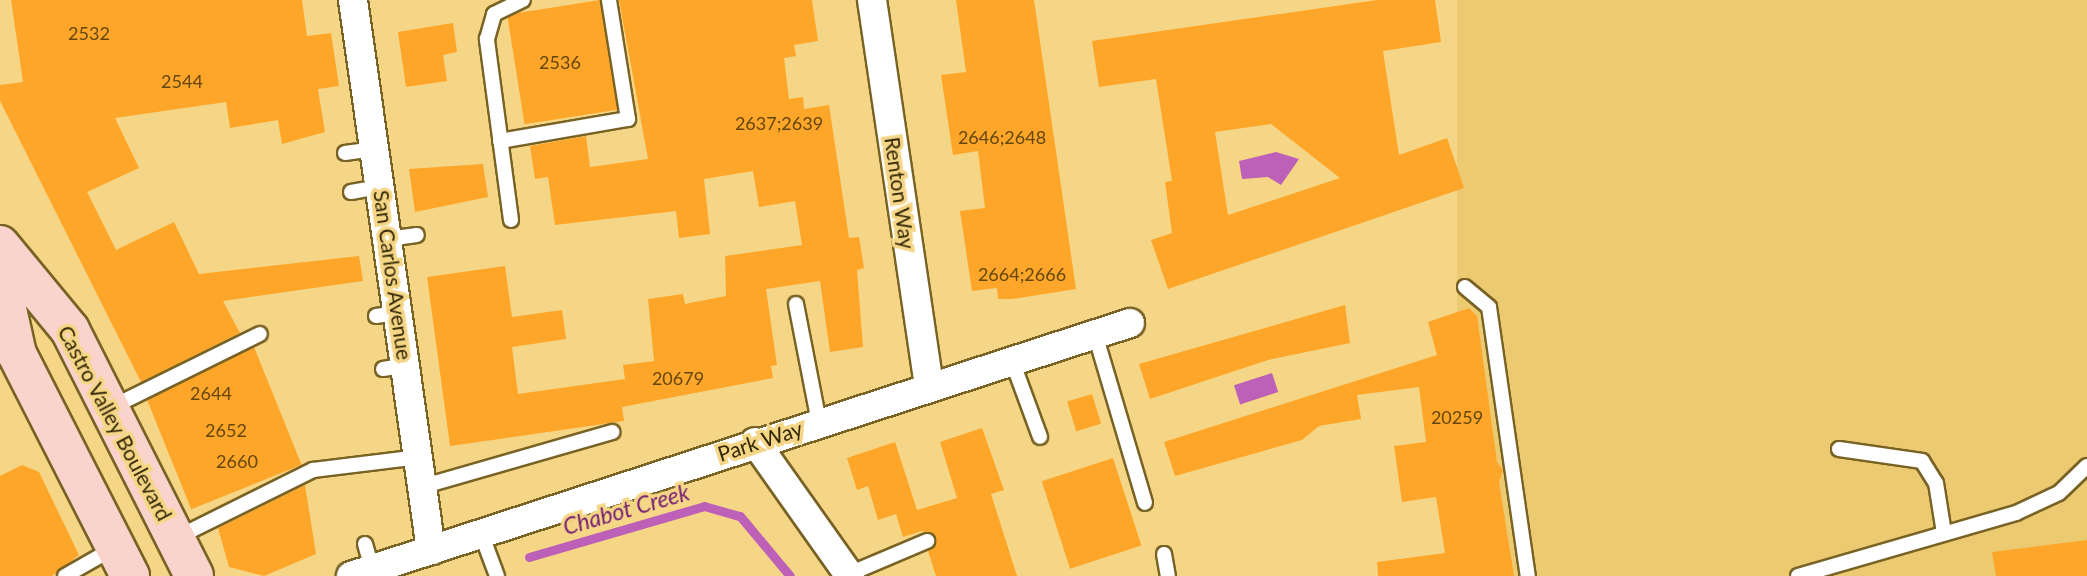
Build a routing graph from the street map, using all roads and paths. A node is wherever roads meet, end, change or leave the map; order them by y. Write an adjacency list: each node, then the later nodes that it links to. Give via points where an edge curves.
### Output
1 (353, 0): 6 (street, San Carlos Avenue)
2 (523, 0): 5 (lane, via 494,15 487,39)
3 (609, 0): 5 (lane, via 628,119)
4 (872, 0): 21 (street, Renton Way)
5 (500, 141): 10 (lane)
6 (374, 149): 7 (lane); 8 (street, San Carlos Avenue)
7 (345, 153)
8 (380, 187): 9 (lane); 12 (street, San Carlos Avenue)
9 (351, 192)
10 (511, 220)
11 (417, 235): 12 (lane)
12 (388, 239): 28 (street, San Carlos Avenue, via 387,314 404,429)
13 (0, 245): 22 (main road, Castro Valley Boulevard)
14 (0, 277): 38 (main road, via 30,405)
15 (1465, 287): 45 (lane, via 1489,307)
16 (796, 304): 23 (lane)
17 (1130, 323): 19 (street, Park Way)
18 (260, 334): 22 (lane)
19 (1096, 334): 20 (street, Park Way); 31 (lane)
20 (1011, 358): 21 (street, Park Way); 25 (lane)
21 (929, 386): 23 (street, Park Way)
22 (124, 400): 34 (main road, Castro Valley Boulevard)
23 (819, 422): 26 (street, Park Way)
24 (612, 432): 30 (lane)
25 (1040, 437)
26 (755, 442): 32 (street, Park Way); 40 (street)
27 (1839, 449): 33 (lane, via 1922,461 1936,483)
28 (419, 457): 30 (street, San Carlos Avenue); 34 (lane, via 313,470)
29 (2087, 467): 33 (lane, via 2040,502)
30 (424, 486): 36 (street, San Carlos Avenue)
31 (1145, 503)
32 (481, 533): 36 (street, Park Way); 43 (lane)
33 (1944, 533): 46 (lane)
34 (175, 538): 42 (main road, Castro Valley Boulevard)
35 (927, 541): 40 (lane)
36 (431, 550): 39 (street, Park Way)
37 (1164, 554): 44 (lane)
38 (122, 561): 41 (lane)
39 (363, 563)
40 (850, 575)
41 (65, 576)
42 (194, 576)
43 (497, 576)
44 (1168, 576)
45 (1528, 576)
46 (1798, 576)

